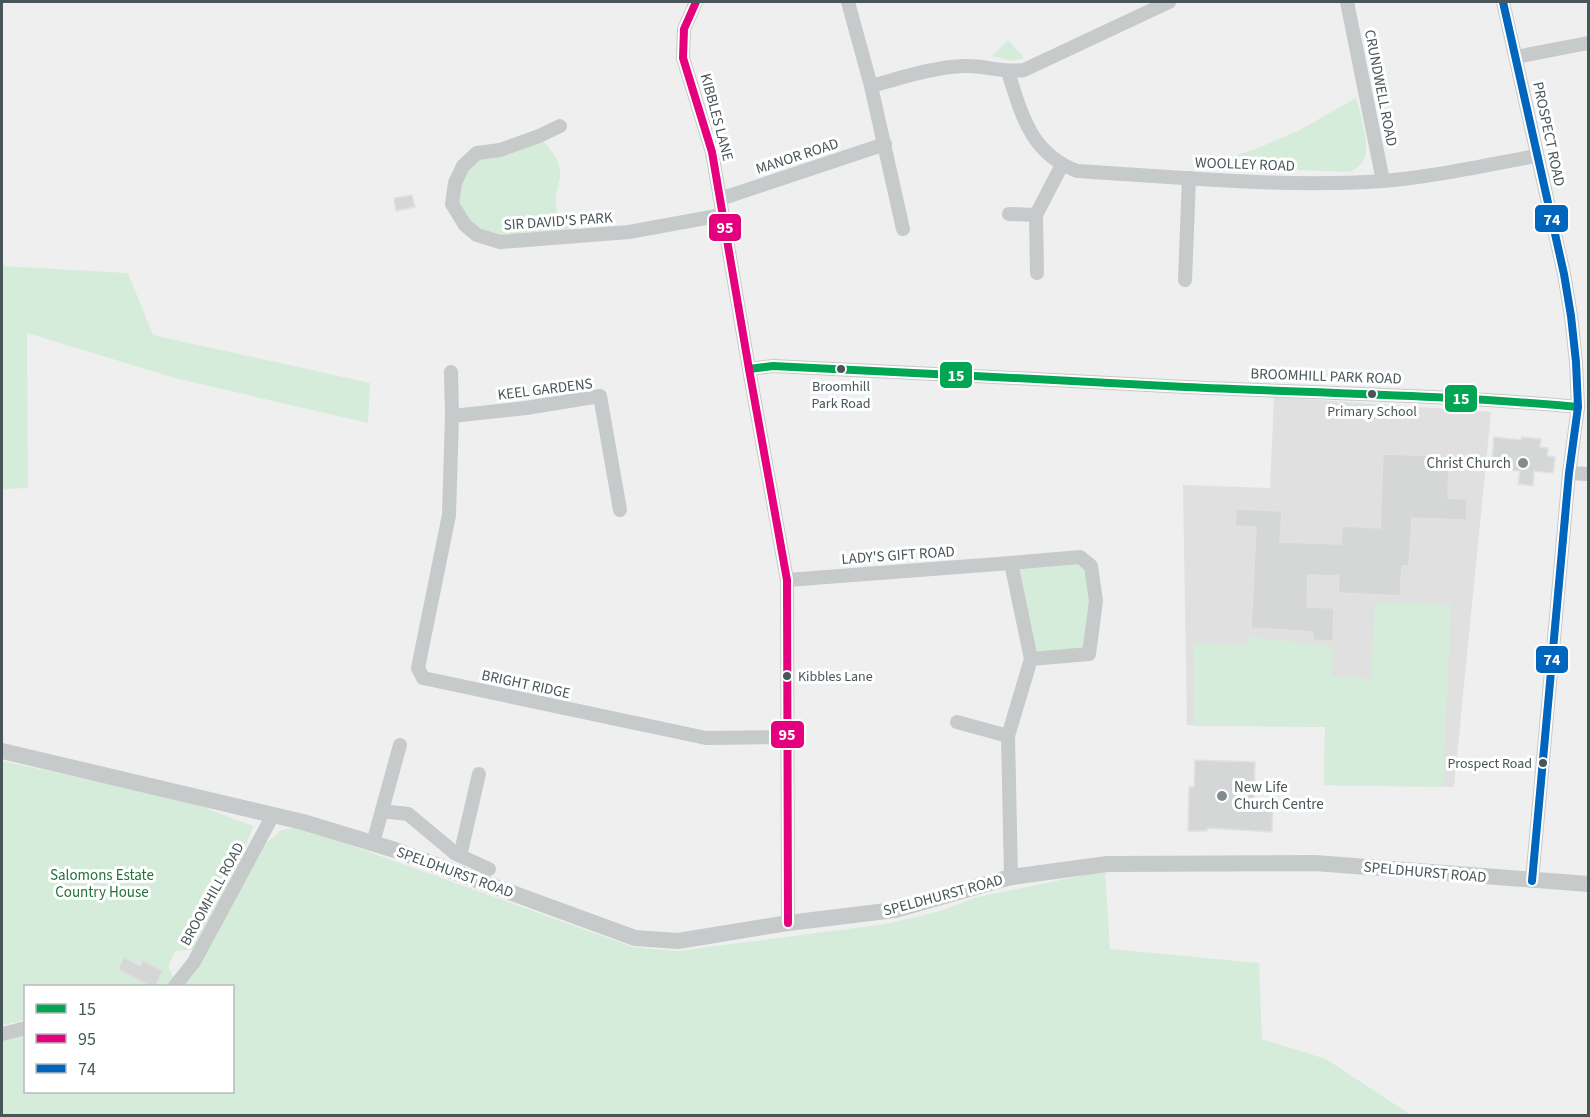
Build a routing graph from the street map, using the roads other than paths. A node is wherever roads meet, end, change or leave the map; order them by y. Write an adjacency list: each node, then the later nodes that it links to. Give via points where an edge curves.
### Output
1 (696, 2): 16 (street, KIBBLES LANE, via 684,29 684,58 712,152)
2 (848, 2): 9 (street)
3 (1168, 2): 8 (street, via 1036,66)
4 (1347, 2): 15 (street, CRUNDWELL ROAD)
5 (1503, 2): 7 (street, PROSPECT ROAD)
6 (1588, 43): 7 (street)
7 (1516, 57): 12 (street, PROSPECT ROAD)
8 (1008, 72): 9 (street, via 976,66 947,67); 13 (street, WOOLLEY ROAD, via 1023,118 1038,145)
9 (871, 86): 11 (street)
10 (560, 126): 18 (street, SIR DAVID'S PARK, via 500,150 477,153 463,166 452,204 465,225 477,235 500,242 629,232)
11 (885, 144): 16 (street, MANOR ROAD); 20 (street)
12 (1536, 156): 15 (street, WOOLLEY ROAD); 25 (street, PROSPECT ROAD, via 1564,274)
13 (1062, 165): 14 (street, WOOLLEY ROAD, via 1077,171); 19 (street)
14 (1189, 178): 15 (street, WOOLLEY ROAD, via 1277,183); 22 (street)
15 (1383, 181)
16 (720, 199): 18 (street, KIBBLES LANE)
17 (1010, 214): 19 (street)
18 (722, 215): 23 (street, KIBBLES LANE)
19 (1036, 215): 21 (street)
20 (903, 229)
21 (1037, 273)
22 (1185, 280)
23 (748, 369): 25 (street, BROOMHILL PARK ROAD, via 773,366 887,371 1469,398); 31 (street, KIBBLES LANE)
24 (451, 372): 26 (street)
25 (1578, 407): 27 (street, PROSPECT ROAD)
26 (452, 416): 29 (street, KEEL GARDENS, via 600,396); 35 (street, BRIGHT RIDGE, via 449,515 418,668 423,678 706,738)
27 (1569, 473): 28 (street); 45 (street, PROSPECT ROAD)
28 (1588, 474)
29 (620, 510)
30 (1011, 563): 31 (street, LADY'S GIFT ROAD); 32 (street); 32 (street, LADY'S GIFT ROAD, via 1080,557 1091,566 1096,601 1089,654)
31 (788, 580): 35 (street, KIBBLES LANE)
32 (1031, 659): 34 (street)
33 (957, 722): 34 (street)
34 (1008, 736): 44 (street)
35 (788, 737): 47 (street, KIBBLES LANE)
36 (400, 745): 39 (street)
37 (2, 751): 40 (street, SPELDHURST ROAD)
38 (479, 774): 42 (street)
39 (382, 811): 41 (street); 42 (street, via 408,814)
40 (273, 815): 41 (street, SPELDHURST ROAD); 48 (street, BROOMHILL ROAD, via 194,962)
41 (373, 843): 47 (street, SPELDHURST ROAD, via 635,938 678,941)
42 (460, 856): 43 (street)
43 (489, 869)
44 (1011, 877): 45 (street, SPELDHURST ROAD, via 1107,864 1315,862); 47 (street, SPELDHURST ROAD, via 894,910)
45 (1532, 881): 46 (street, SPELDHURST ROAD)
46 (1588, 884)
47 (788, 923)
48 (177, 985)
49 (24, 1028): 50 (street)
50 (2, 1034)

